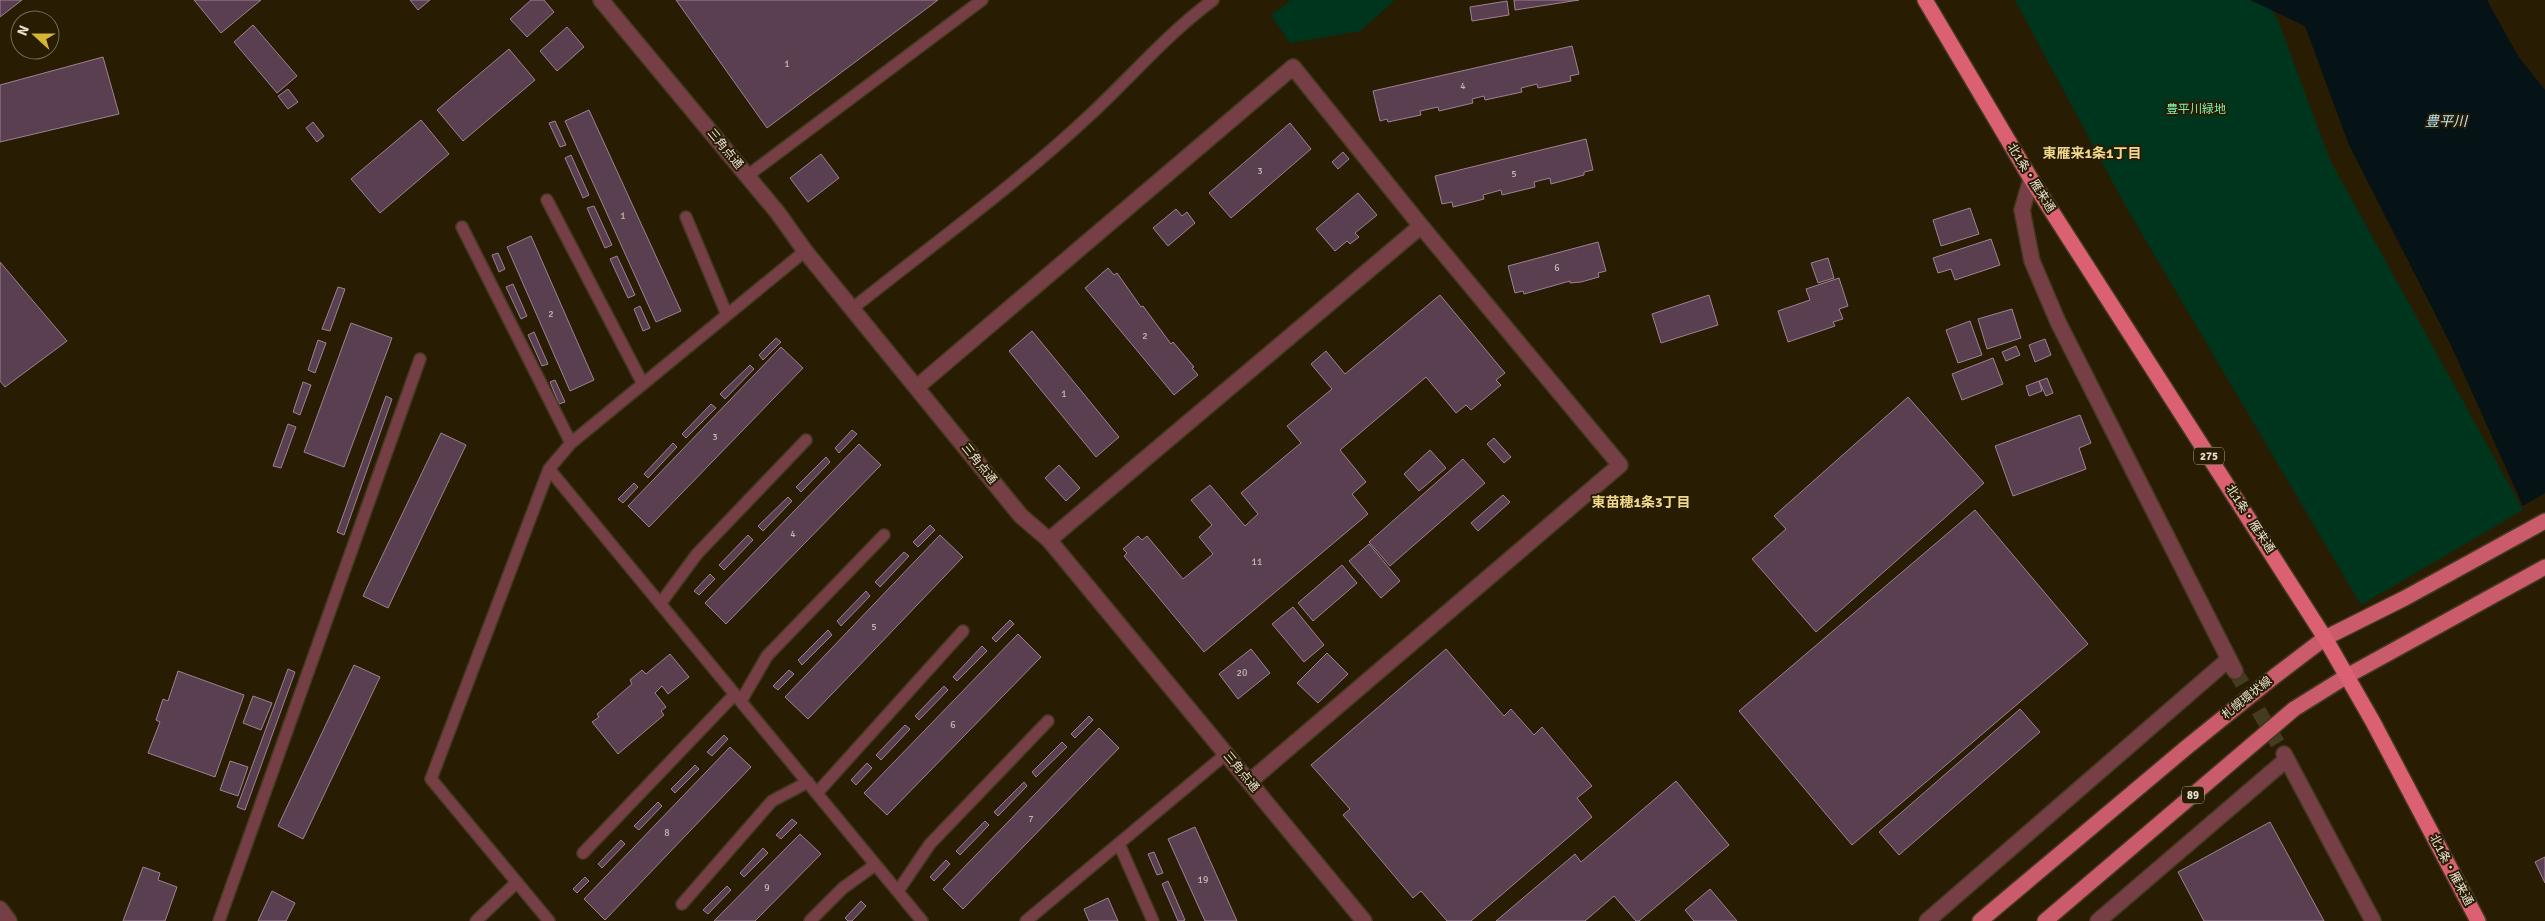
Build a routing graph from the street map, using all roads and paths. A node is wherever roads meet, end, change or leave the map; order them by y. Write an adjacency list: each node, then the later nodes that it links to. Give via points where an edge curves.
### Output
1 (601, 0): 5 (street, 三角点通)
2 (982, 0): 5 (lane)
3 (1213, 0): 12 (lane, via 1165,41 1091,115)
4 (1925, 0): 6 (highway, 北1条・雁来通 / 275)
5 (747, 176): 11 (street, 三角点通)
6 (2031, 180): 26 (highway, 北1条・雁来通 / 275); 50 (street, via 2022,210 2032,261 2058,322 2232,665)
7 (548, 200): 15 (lane)
8 (686, 217): 13 (lane)
9 (1421, 226): 16 (street, via 1293,67); 22 (street); 32 (street, via 1620,465)
10 (462, 227): 18 (lane)
11 (805, 251): 12 (street, 三角点通); 13 (lane)
12 (853, 308): 16 (street, 三角点通)
13 (727, 315): 15 (lane)
14 (420, 359): 43 (lane)
15 (643, 384): 18 (lane)
16 (917, 386): 22 (street, 三角点通, via 1021,516)
17 (806, 440): 24 (lane, via 697,554)
18 (571, 443): 19 (lane)
19 (549, 469): 24 (lane); 37 (lane, via 431,779)
20 (2545, 521): 26 (main road, 札幌環状線)
21 (884, 535): 28 (lane, via 768,656)
22 (1049, 540): 30 (street, 三角点通)
23 (2545, 567): 27 (main road, 89)
24 (660, 604): 28 (lane)
25 (963, 631): 33 (lane)
26 (2325, 638): 27 (highway, 北1条・雁来通 / 275); 51 (main road, 札幌環状線, via 2195,741)
27 (2347, 676): 52 (main road, 89, via 2294,709); 55 (highway, 北1条・雁来通 / 275)
28 (738, 698): 31 (lane); 35 (lane)
29 (1048, 721): 38 (lane, via 930,844)
30 (1226, 754): 32 (street, 三角点通); 34 (lane)
31 (808, 782): 33 (lane); 39 (lane, via 772,801)
32 (1249, 782): 49 (street, 三角点通)
33 (817, 793): 36 (lane)
34 (1118, 844): 41 (lane); 48 (lane)
35 (583, 853)
36 (875, 865): 38 (lane); 46 (lane, via 843,888)
37 (517, 882): 44 (lane); 45 (lane)
38 (898, 891): 47 (lane)
39 (682, 904)
40 (0, 909): 42 (street)
41 (1032, 919)
42 (10, 921)
43 (219, 921)
44 (476, 921)
45 (549, 921)
46 (810, 921)
47 (922, 921)
48 (1153, 921)
49 (1364, 921)
50 (1927, 921)
51 (1980, 921)
52 (2045, 921)
53 (2098, 921): 54 (street, via 2286,757)
54 (2373, 921)
55 (2478, 921)

